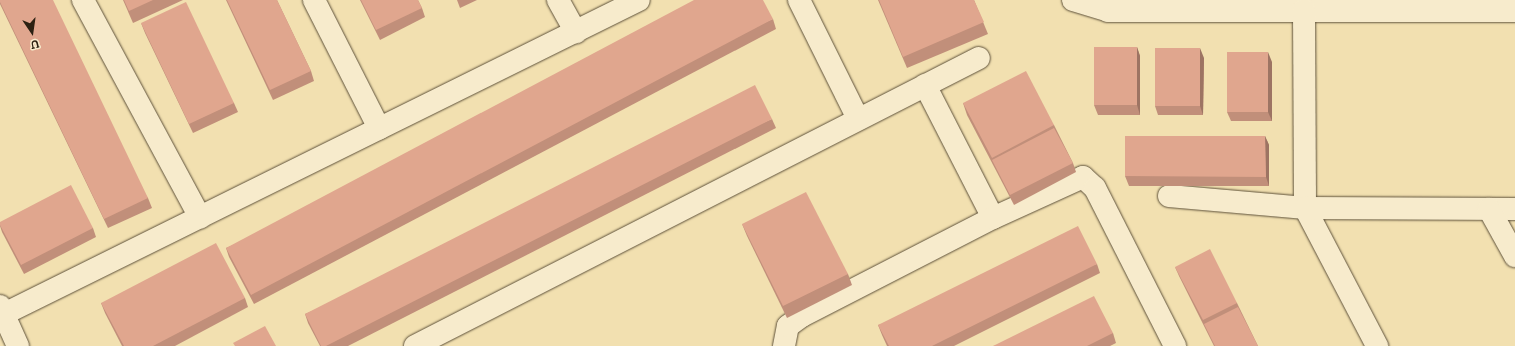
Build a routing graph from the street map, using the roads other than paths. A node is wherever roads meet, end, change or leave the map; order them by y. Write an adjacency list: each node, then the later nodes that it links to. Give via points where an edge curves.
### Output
1 (83, 0): 18 (street)
2 (314, 0): 13 (street)
3 (558, 0): 9 (street)
4 (639, 0): 9 (street)
5 (799, 0): 12 (street)
6 (1073, 0): 7 (street, via 1108,11)
7 (1304, 10): 8 (street); 15 (street)
8 (1515, 11)
9 (576, 32): 13 (street)
10 (979, 58): 11 (street)
11 (925, 85): 12 (street); 19 (street)
12 (858, 119): 24 (street)
13 (379, 128): 18 (street)
14 (1169, 196): 15 (street)
15 (1305, 208): 16 (street); 26 (street)
16 (1489, 209): 17 (street); 20 (street)
17 (1515, 209)
18 (200, 218): 21 (street)
19 (993, 218): 22 (street, via 1083,177 1095,188); 25 (street, via 802,316 788,326)
20 (1515, 256)
21 (2, 310): 23 (street)
22 (1170, 344)
23 (18, 346)
24 (415, 346)
25 (784, 346)
26 (1377, 346)

